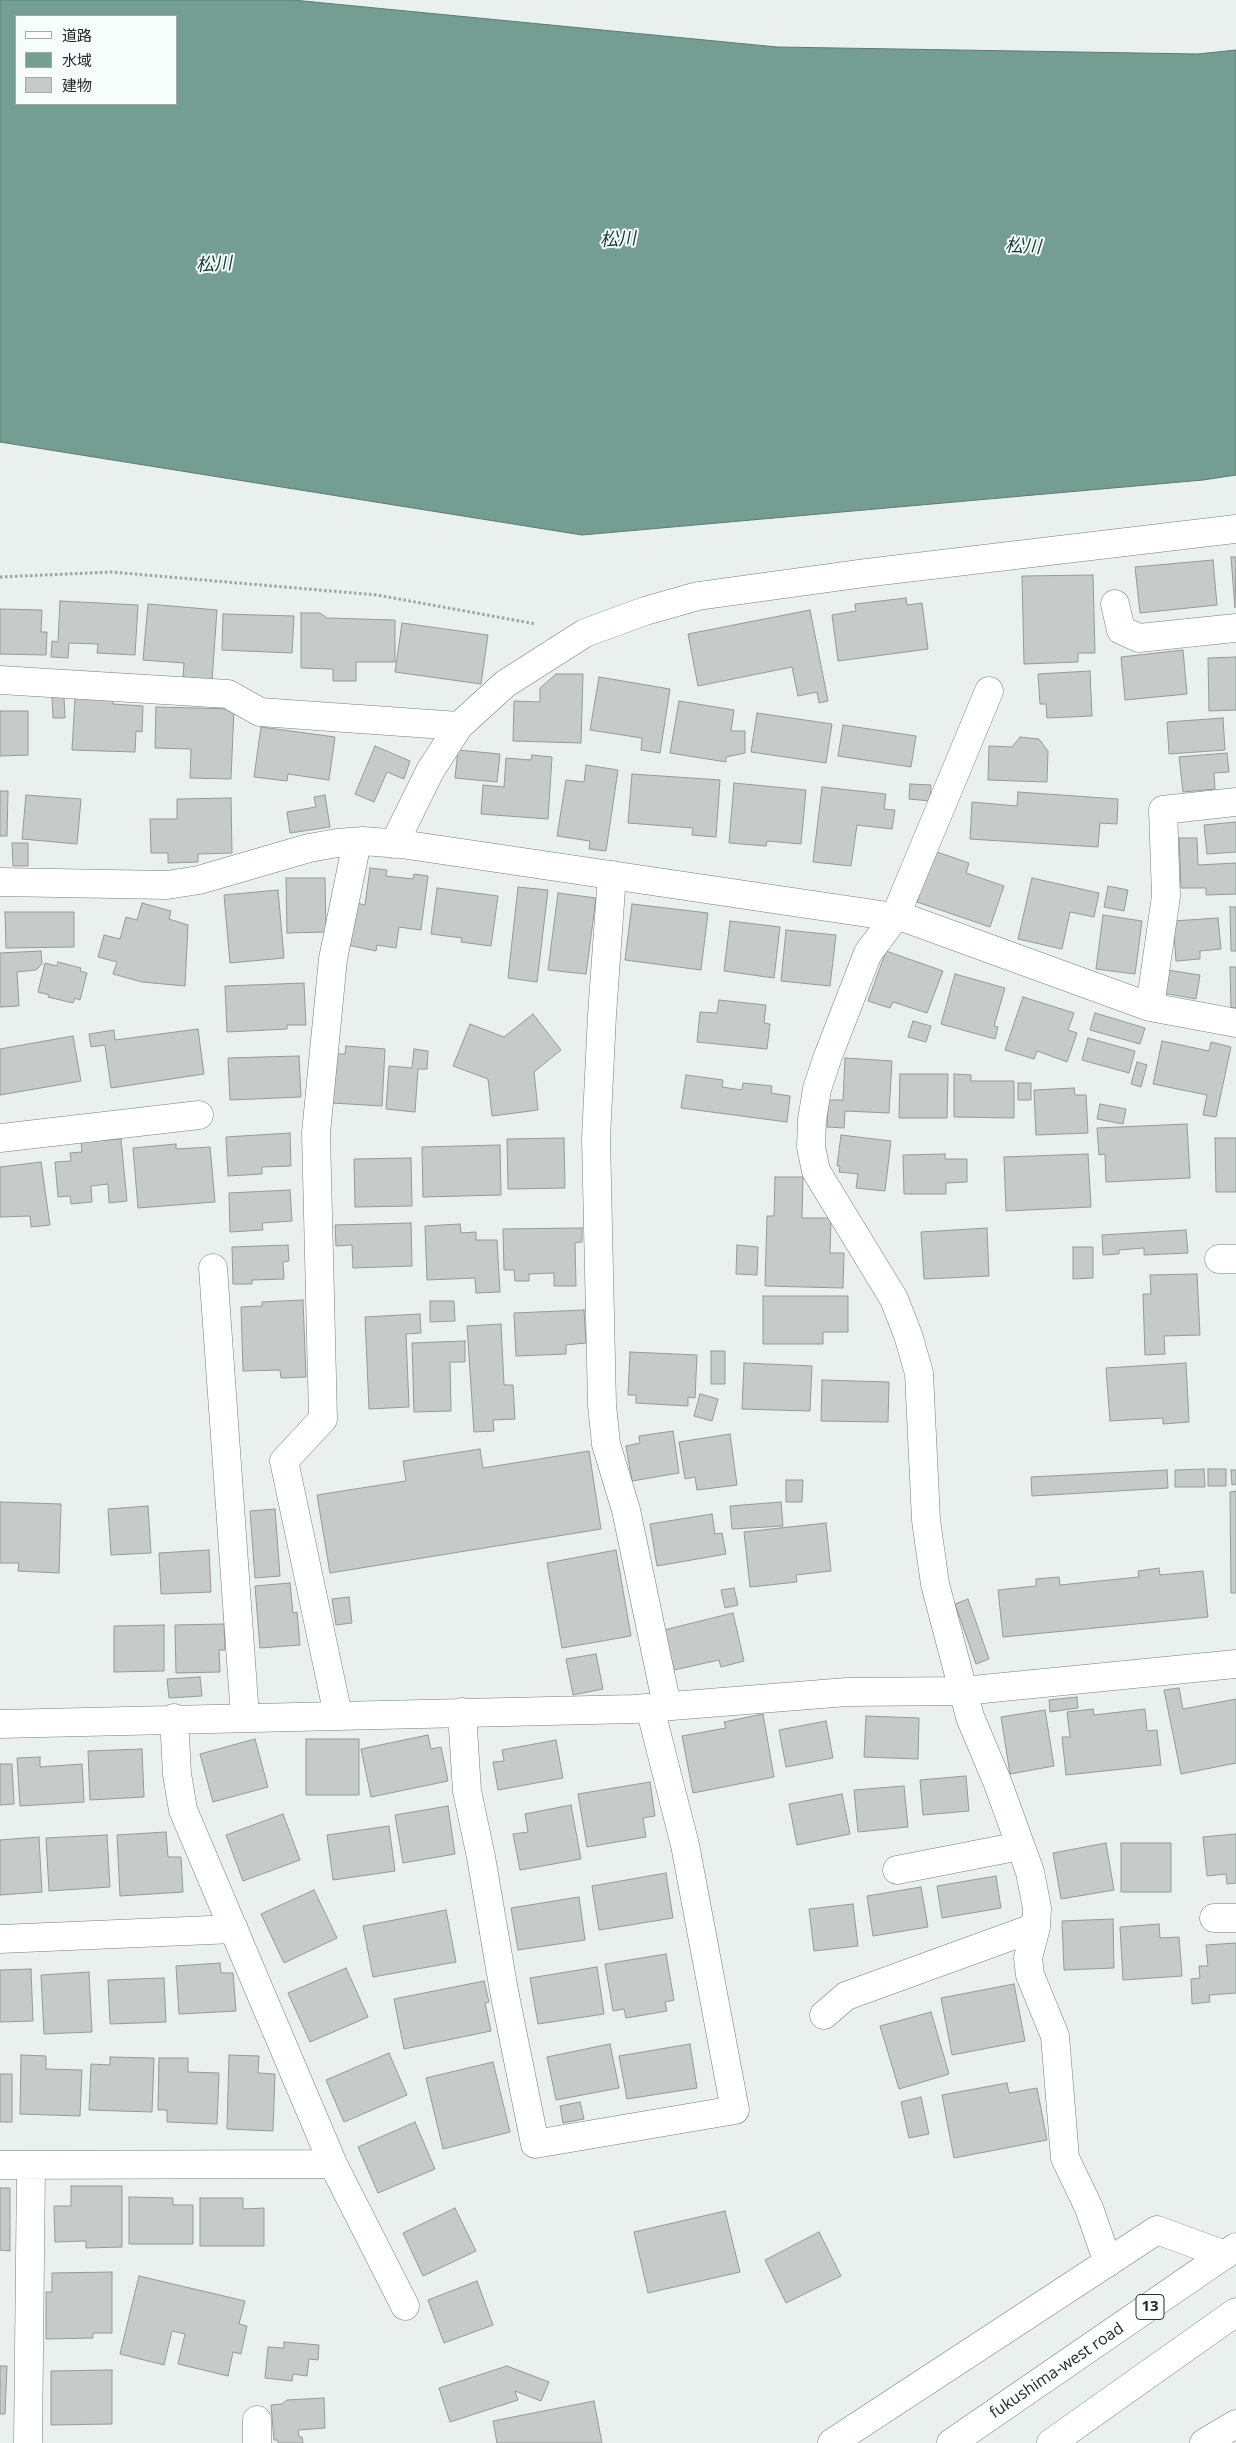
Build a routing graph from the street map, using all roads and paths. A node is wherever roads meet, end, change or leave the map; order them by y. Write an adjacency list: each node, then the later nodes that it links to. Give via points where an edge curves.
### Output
1 (1236, 529): 5 (main road, via 698,596)
2 (0, 577): 5 (path, via 111,572 377,595)
3 (1115, 604): 4 (main road, via 1120,630 1139,638)
4 (1236, 628)
5 (585, 633): 8 (main road, via 505,684)
6 (0, 680): 8 (main road, via 228,694 260,712)
7 (989, 690): 14 (main road)
8 (459, 726): 11 (main road, via 430,771)
9 (1236, 802): 15 (main road, via 1164,810 1166,896)
10 (357, 842): 11 (main road); 13 (main road, via 309,848 199,880 167,885); 24 (main road, via 333,959 316,1134 323,1419 284,1462)
11 (394, 844): 12 (main road)
12 (612, 875): 14 (main road); 22 (main road, via 596,1138 602,1405 606,1444 629,1519)
13 (0, 882)
14 (895, 917): 15 (main road); 21 (main road, via 868,953 828,1056 817,1089 811,1147 816,1171 894,1299 908,1334 919,1374 919,1415 935,1584)
15 (1150, 1007): 16 (main road)
16 (1236, 1023)
17 (198, 1115): 18 (main road)
18 (0, 1138)
19 (212, 1268): 25 (main road)
20 (1236, 1664): 21 (main road)
21 (964, 1691): 22 (main road, via 847,1692); 28 (main road, via 970,1717)
22 (659, 1707): 23 (main road); 23 (main road, via 735,2110 535,2144 467,1791)
23 (462, 1712): 24 (main road)
24 (338, 1715): 25 (main road)
25 (245, 1717): 26 (main road)
26 (174, 1718): 27 (main road); 31 (main road, via 183,1810)
27 (0, 1724)
28 (1020, 1846): 29 (main road); 30 (main road, via 1030,1872 1037,1908)
29 (897, 1870)
30 (1036, 1927): 33 (main road, via 846,1996); 38 (main road, via 1028,1958 1030,1975 1055,2036 1065,2158 1089,2208)
31 (234, 1929): 32 (main road); 34 (main road)
32 (0, 1939)
33 (824, 2015)
34 (333, 2164): 36 (main road); 39 (main road)
35 (0, 2165): 36 (main road)
36 (31, 2166): 42 (main road)
37 (1230, 2251): 38 (main road, via 1158,2230); 44 (main road, fukushima-west road / 13)
38 (1108, 2263): 43 (main road)
39 (406, 2306)
40 (1236, 2312): 45 (main road)
41 (1236, 2424): 46 (main road)
42 (28, 2443)
43 (832, 2443)
44 (951, 2443)
45 (1051, 2443)
46 (1204, 2443)

